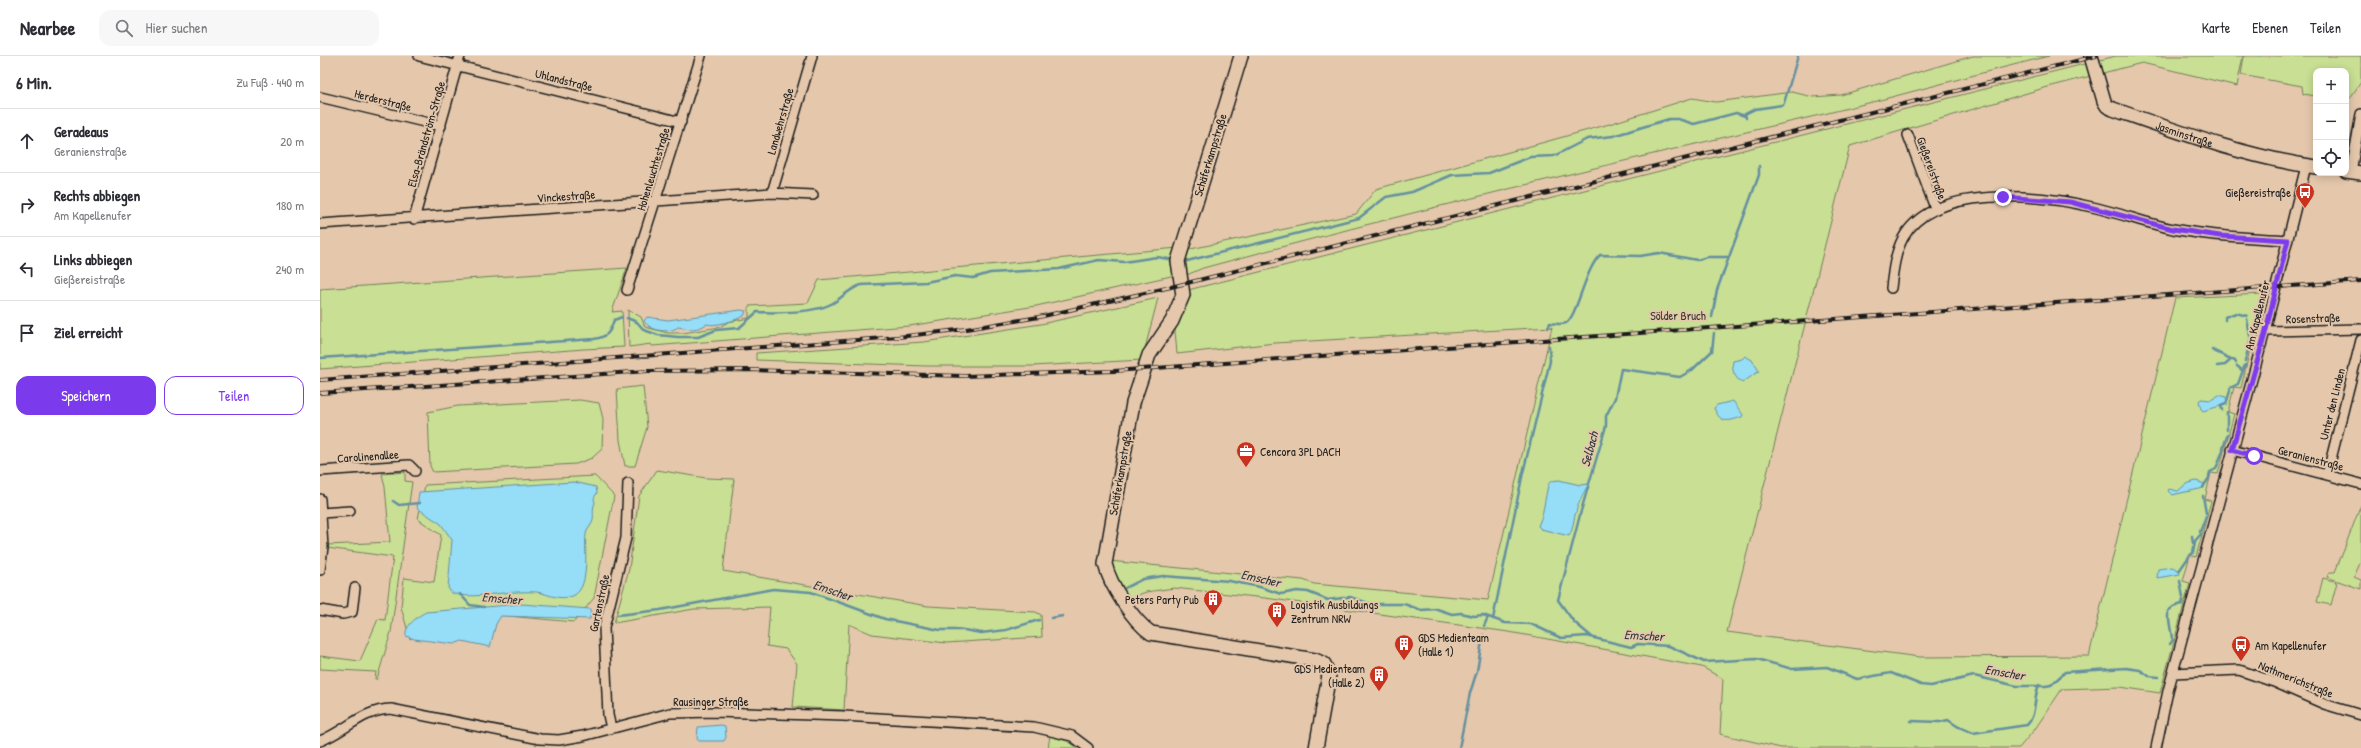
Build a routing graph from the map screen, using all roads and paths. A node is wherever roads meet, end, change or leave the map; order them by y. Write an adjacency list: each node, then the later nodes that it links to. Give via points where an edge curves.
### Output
1 (419, 56): 7 (street, Uhlandstraße)
2 (460, 56): 7 (street, Elsa-Brändström-Straße)
3 (701, 56): 10 (street, Hohenleuchtestraße)
4 (812, 56): 15 (street, Landwehrstraße)
5 (1241, 56): 44 (street, Schäferkampstraße, via 1178,261 1183,296 1172,321 1149,355 1133,403 1105,564 1113,585 1127,607 1139,623 1151,633 1315,660 1324,664 1329,675)
6 (2091, 56): 13 (street, Jasminstraße, via 2104,101 2113,110 2256,155)
7 (458, 66): 10 (street, Uhlandstraße); 11 (street, Elsa-Brändström-Straße)
8 (320, 97): 11 (street, Herderstraße)
9 (2361, 114): 14 (street)
10 (681, 122): 17 (street, Hohenleuchtestraße)
11 (441, 126): 19 (street, Elsa-Brändström-Straße)
12 (1908, 135): 18 (street, Gießereistraße)
13 (2311, 166): 21 (street, Am Kapellenufer)
14 (2353, 172)
15 (772, 193): 16 (street, Vinckestraße); 17 (street, Vinckestraße)
16 (814, 195)
17 (656, 202): 19 (street, Vinckestraße); 23 (street, Hohenleuchtestraße)
18 (1935, 208): 21 (street, Gießereistraße, via 1989,198 2043,199 2091,207 2173,229 2220,236); 22 (street, Gießereistraße, via 1915,222 1902,238)
19 (414, 219): 20 (street, Vinckestraße)
20 (320, 224)
21 (2288, 240): 25 (street, Am Kapellenufer)
22 (1891, 288)
23 (627, 290)
24 (2361, 328): 25 (street, Rosenstraße)
25 (2266, 331): 27 (street, Am Kapellenufer)
26 (2361, 340): 30 (street, Unter den Linden)
27 (2232, 450): 30 (street, Geranienstraße); 39 (street, Am Kapellenufer)
28 (320, 471): 29 (street, Carolinenallee, via 409,465)
29 (415, 471)
30 (2327, 475): 32 (street, Geranienstraße)
31 (628, 483): 41 (street, Gartenstraße, via 626,538 604,628 608,715)
32 (2361, 484)
33 (320, 499): 35 (street)
34 (350, 511): 35 (street)
35 (321, 513): 36 (street, via 323,548)
36 (320, 570)
37 (355, 588): 38 (street, via 352,612 343,614)
38 (320, 610)
39 (2173, 673): 40 (street, Nathmerichstraße, via 2239,670 2324,704); 45 (street, Am Kapellenufer)
40 (2361, 715)
41 (611, 728): 42 (street, Rausinger Straße, via 560,740 540,740 391,709 379,709 369,712 345,729); 43 (street, Rausinger Straße, via 650,717 682,712 843,716 1046,729 1072,736)
42 (320, 741)
43 (1088, 748)
44 (1316, 748)
45 (2156, 748)

